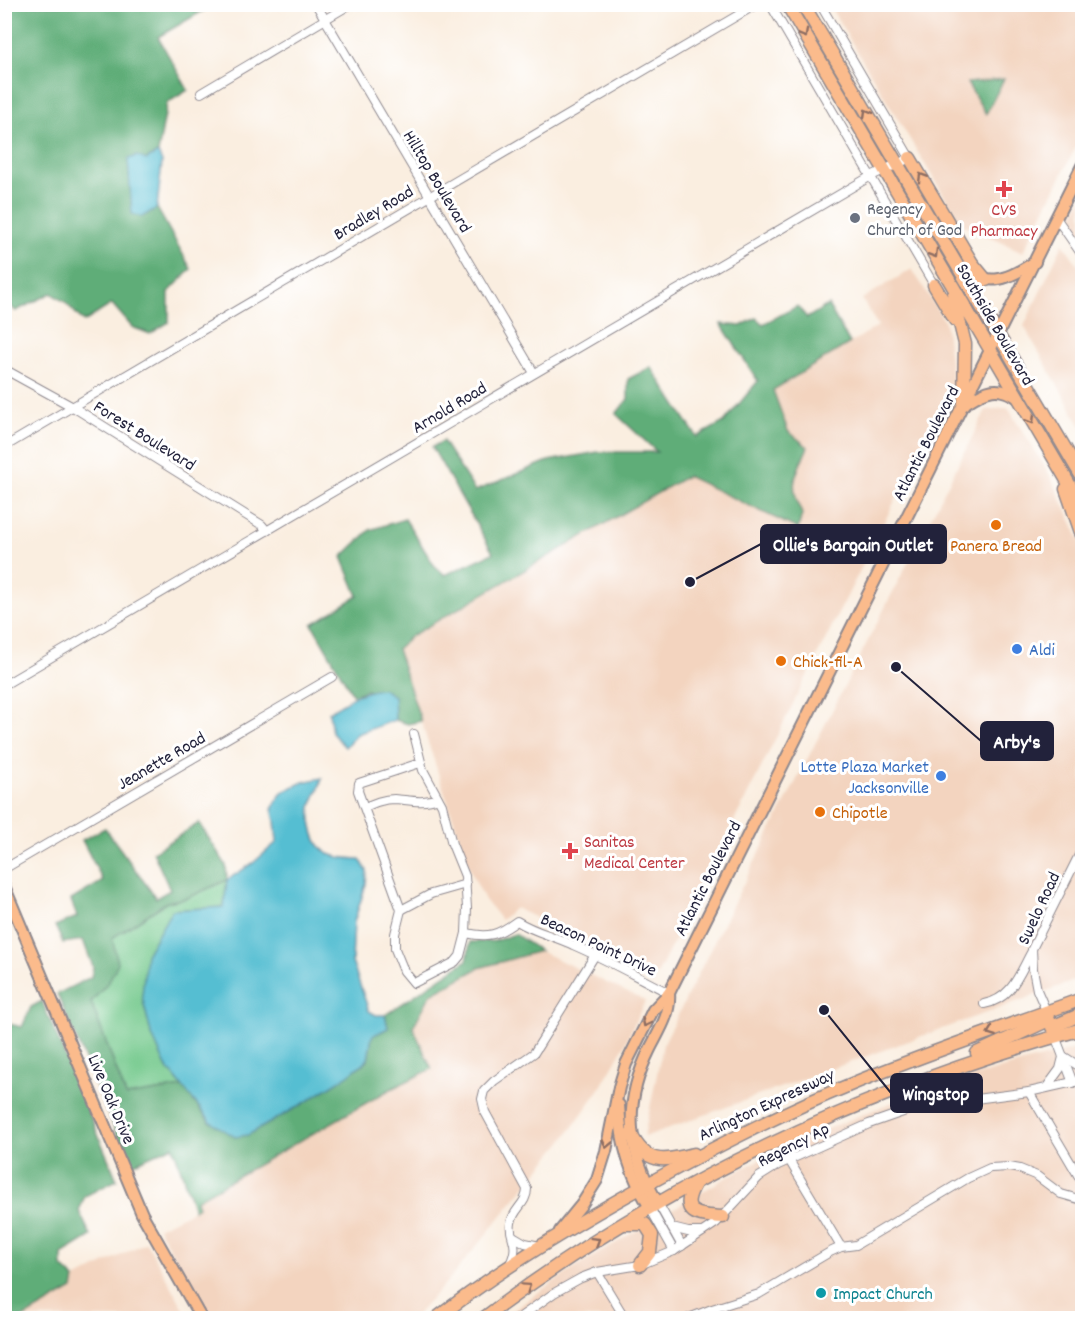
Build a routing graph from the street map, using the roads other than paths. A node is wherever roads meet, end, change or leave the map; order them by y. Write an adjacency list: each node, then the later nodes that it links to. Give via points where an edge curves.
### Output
1 (316, 4): 8 (street, Hilltop Boulevard)
2 (351, 4): 8 (street)
3 (757, 4): 15 (street, Bradley Road)
4 (770, 4): 14 (street)
5 (787, 4): 13 (highway, Southside Boulevard, one-way to 13)
6 (804, 4): 11 (highway, Southside Boulevard, one-way to 6)
7 (820, 4): 10 (street)
8 (325, 20): 9 (street); 15 (street, Hilltop Boulevard)
9 (201, 93)
10 (910, 158): 11 (street, Arnold Road); 21 (highway, one-way to 10)
11 (897, 163): 13 (street, Arnold Road); 19 (highway, Southside Boulevard)
12 (1083, 166): 16 (main road, Atlantic Boulevard)
13 (884, 170): 14 (street, Arnold Road); 20 (highway, Southside Boulevard, one-way to 20)
14 (871, 176): 22 (street); 27 (street, Arnold Road)
15 (430, 196): 27 (street, Hilltop Boulevard); 30 (street, Bradley Road)
16 (1057, 219): 17 (street); 18 (main road, Atlantic Boulevard)
17 (1083, 255)
18 (1035, 262): 21 (main road, via 1007,278); 23 (main road, Atlantic Boulevard)
19 (962, 271): 21 (main road); 23 (highway, Southside Boulevard)
20 (947, 276): 24 (highway); 25 (highway, Southside Boulevard)
21 (986, 280)
22 (934, 285): 24 (highway)
23 (999, 335): 25 (main road, Atlantic Boulevard); 33 (highway, Southside Boulevard)
24 (965, 344): 29 (highway)
25 (991, 351): 28 (highway, Southside Boulevard); 29 (main road, Atlantic Boulevard)
26 (4, 369): 30 (street, Forest Boulevard)
27 (534, 373): 35 (street, Arnold Road)
28 (1018, 399): 29 (main road, via 1005,390 993,390); 32 (highway, Southside Boulevard, one-way to 32)
29 (964, 404): 51 (main road, Atlantic Boulevard)
30 (73, 407): 31 (street, Bradley Road); 35 (street, Forest Boulevard)
31 (4, 447)
32 (1056, 463): 34 (highway, Southside Boulevard); 36 (highway)
33 (1083, 477)
34 (1083, 506)
35 (267, 531): 38 (street, Arnold Road)
36 (1083, 535)
37 (332, 677): 44 (street, Jeanette Road)
38 (4, 685)
39 (414, 734): 40 (street)
40 (420, 763): 41 (street); 42 (street, via 359,783)
41 (438, 798): 42 (street, via 421,802 381,801); 45 (street)
42 (365, 807): 47 (street)
43 (1083, 849): 49 (street, Swelo Road)
44 (4, 869)
45 (466, 884): 47 (street, via 431,894); 48 (street)
46 (4, 886): 84 (main road, Live Oak Drive, via 142,1214)
47 (401, 910): 48 (street, via 393,943 404,971 414,983 455,962)
48 (465, 933): 50 (street, Beacon Point Drive, via 495,934 517,921)
49 (1032, 949): 53 (street, via 1009,991); 55 (street, Swelo Road, via 1037,990)
50 (595, 955): 51 (street, Beacon Point Drive); 76 (street, via 534,1053 494,1081 483,1095 484,1112 527,1189 526,1200 511,1220)
51 (669, 993): 61 (main road, Atlantic Boulevard, one-way to 61, via 653,1010); 64 (main road, Atlantic Boulevard, via 666,1016 636,1084 631,1108)
52 (1083, 999): 55 (highway, Arlington Expressway)
53 (984, 1004)
54 (1083, 1014): 55 (highway)
55 (1051, 1024): 56 (highway, Arlington Expressway); 57 (street, Swelo Road); 65 (highway, Arlington Expressway, one-way to 65, via 856,1082); 67 (highway, via 785,1137)
56 (1083, 1029)
57 (1063, 1056): 58 (street); 60 (street, Swelo Road); 62 (street, via 1060,1069)
58 (1083, 1068)
59 (1083, 1080): 60 (street, Regency Ap)
60 (1073, 1083): 62 (street, Regency Ap)
61 (619, 1087): 69 (main road, via 624,1148 631,1172); 77 (main road, Atlantic Boulevard, one-way to 77, via 606,1151 593,1186 570,1220)
62 (1045, 1089): 63 (street, Regency Ap)
63 (1029, 1092): 66 (street, Regency Ap, via 906,1111); 68 (street)
64 (632, 1134): 65 (highway, via 644,1153 656,1159); 69 (main road, Atlantic Boulevard)
65 (716, 1147): 69 (highway, Arlington Expressway)
66 (789, 1160): 72 (street, Regency Ap, via 759,1177); 79 (street)
67 (696, 1182): 71 (highway); 72 (highway, via 688,1196 690,1208 702,1216)
68 (1083, 1182)
69 (643, 1187): 71 (main road, Atlantic Boulevard); 77 (highway, Atlantic Boulevard)
70 (1083, 1200): 79 (street, via 1061,1194 1020,1169 990,1168 856,1245)
71 (654, 1206): 73 (highway); 74 (street); 80 (street)
72 (723, 1217): 75 (street, Regency Ap)
73 (621, 1225): 81 (highway, via 645,1224 652,1235 650,1252); 86 (highway, one-way to 73)
74 (672, 1228): 75 (street); 78 (street)
75 (704, 1232): 78 (street, Regency Ap)
76 (513, 1236): 77 (street); 82 (street, via 515,1248)
77 (540, 1246): 82 (highway, Atlantic Boulevard)
78 (682, 1246): 80 (street, Regency Ap)
79 (841, 1247): 89 (street, via 759,1294)
80 (674, 1251): 81 (street, Regency Ap)
81 (640, 1265): 83 (street, Regency Ap)
82 (509, 1266): 85 (highway, Atlantic Boulevard)
83 (597, 1272): 87 (street, Regency Ap, via 567,1285); 88 (street)
84 (201, 1318)
85 (437, 1318)
86 (484, 1318)
87 (519, 1318)
88 (625, 1318)
89 (689, 1318)

